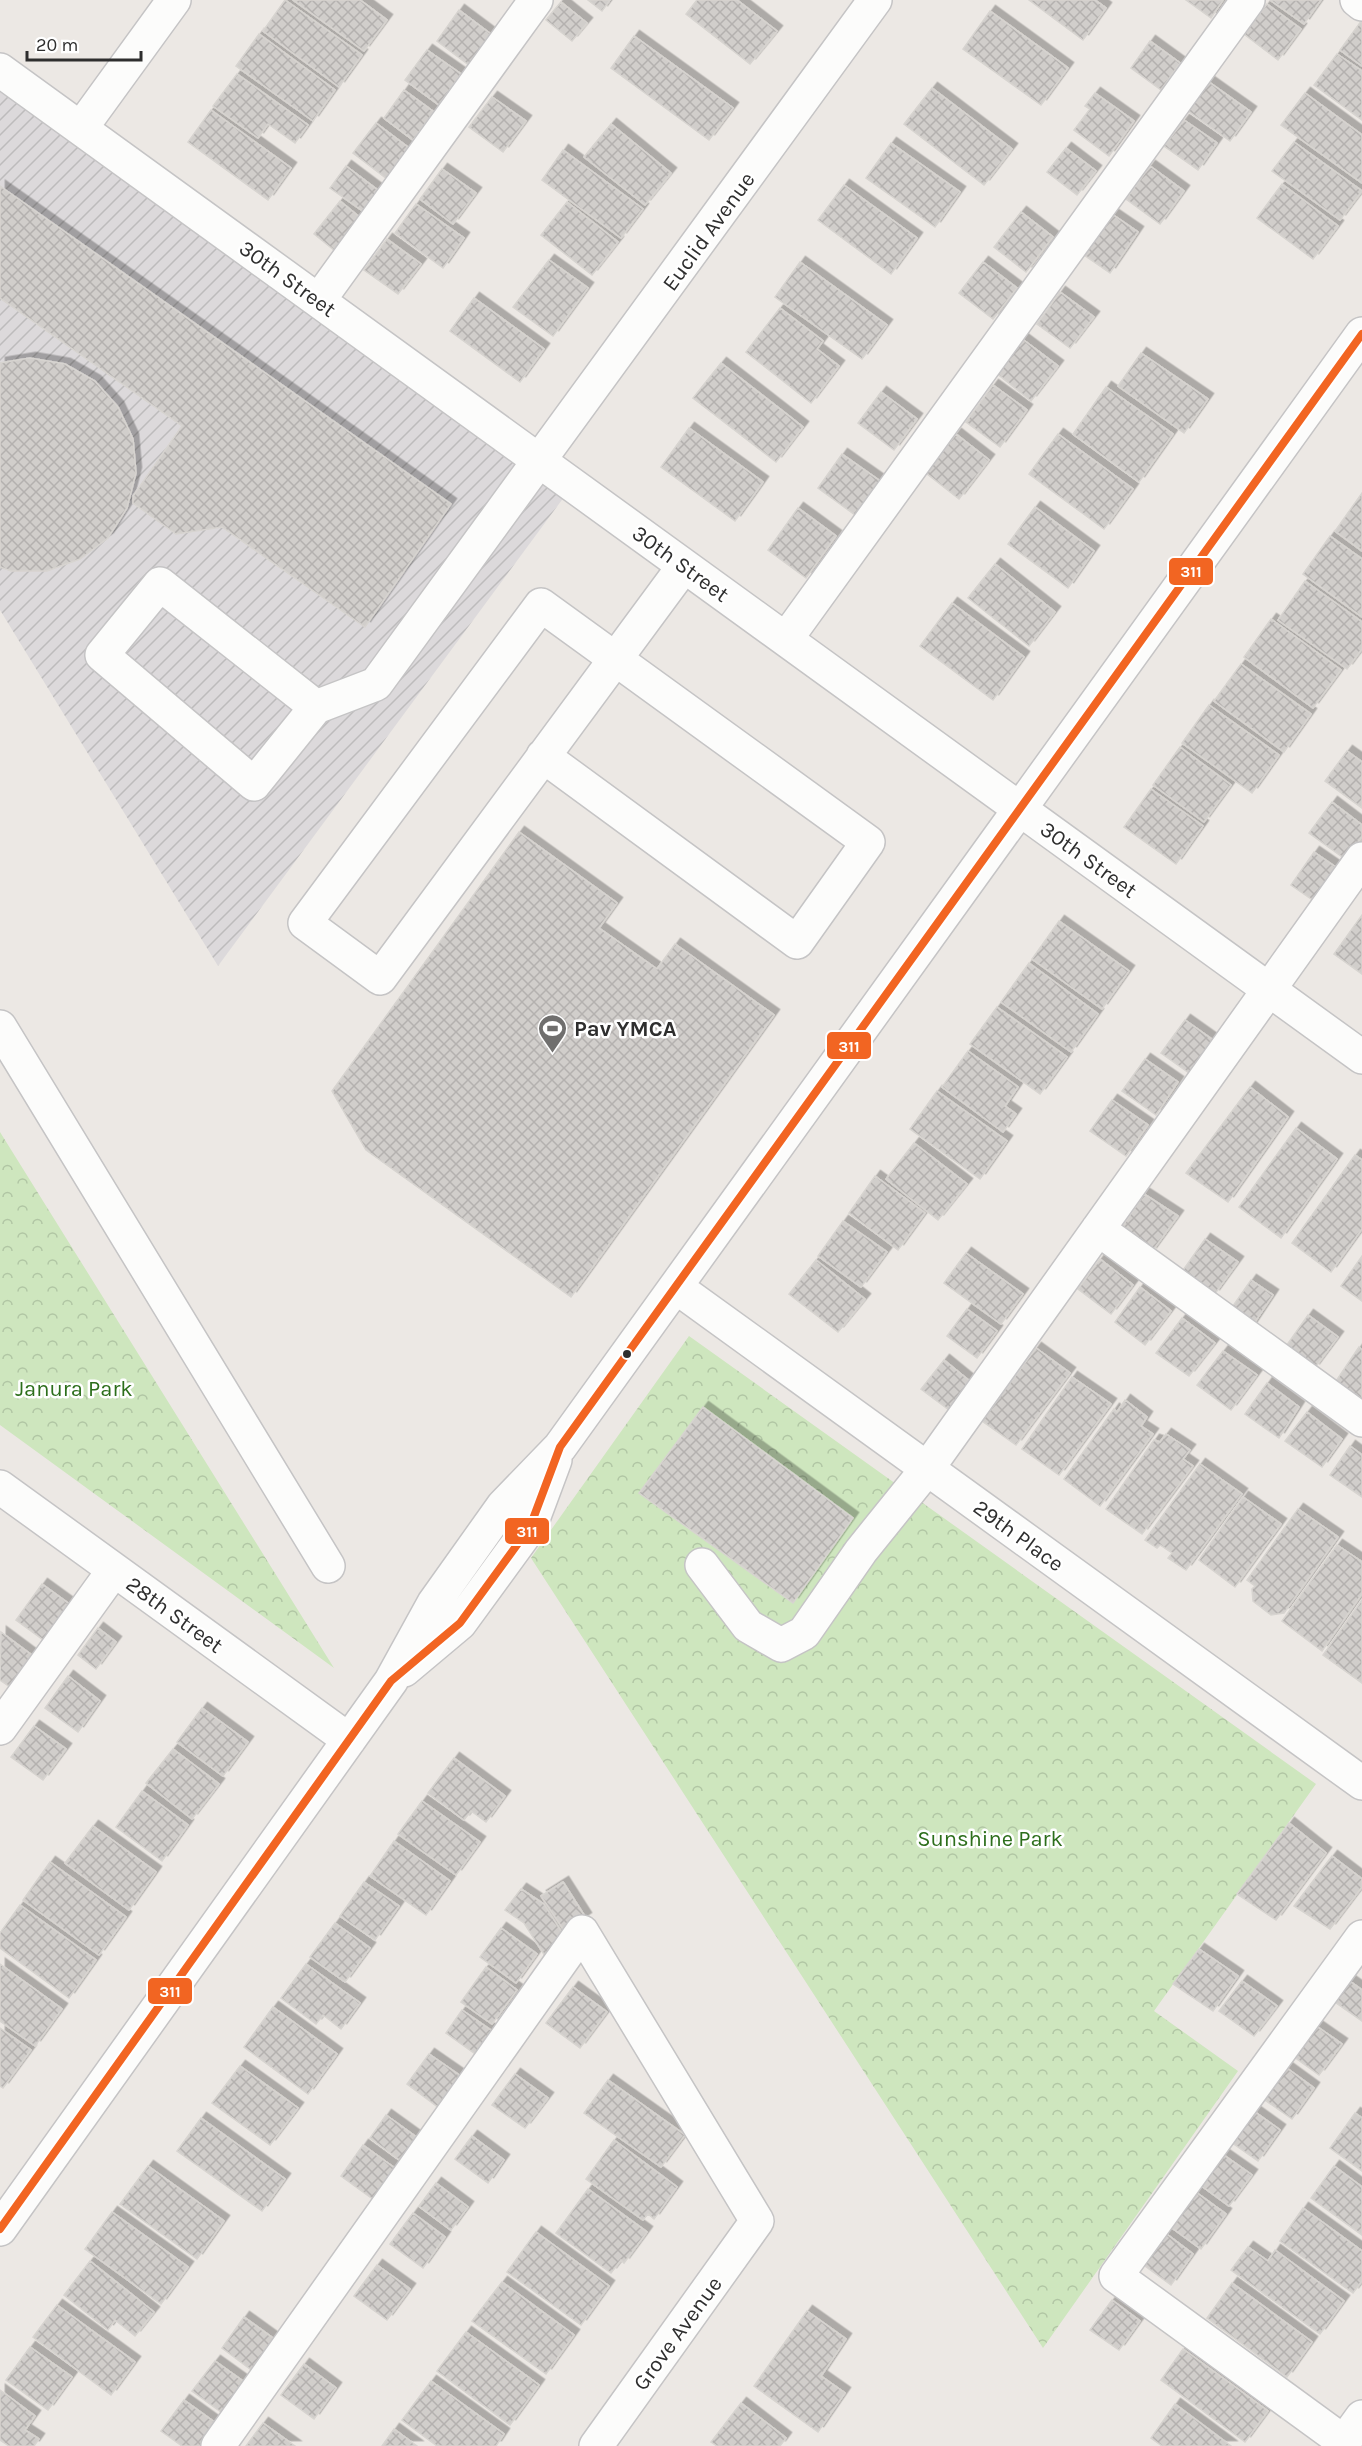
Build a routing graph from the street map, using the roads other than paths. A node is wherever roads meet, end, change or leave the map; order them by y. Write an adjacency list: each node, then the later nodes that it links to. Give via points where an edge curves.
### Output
1 (174, 0): 8 (street)
2 (536, 0): 9 (street)
3 (875, 0): 11 (street, Euclid Avenue)
4 (1248, 0): 13 (street)
5 (1357, 0): 6 (street)
6 (1362, 4)
7 (0, 70): 8 (street, 30th Street)
8 (81, 128): 9 (street, 30th Street)
9 (319, 300): 11 (street, 30th Street)
10 (1359, 345): 17 (street)
11 (541, 461): 12 (street, 30th Street); 15 (street, Euclid Avenue, via 376,684)
12 (684, 566): 13 (street, 30th Street); 14 (street)
13 (786, 639): 17 (street, 30th Street)
14 (616, 658): 16 (street); 16 (street, via 868,842 797,942); 16 (street, via 541,605 304,923 380,978)
15 (316, 706): 15 (street, via 254,784 102,655 160,584)
16 (543, 756)
17 (1020, 809): 19 (street, 30th Street); 23 (street)
18 (1362, 859): 19 (street)
19 (1269, 989): 21 (street, 30th Street); 22 (street)
20 (0, 1027): 28 (street)
21 (1362, 1057)
22 (1098, 1228): 24 (street); 25 (street)
23 (676, 1287): 25 (street, 29th Place); 31 (street, via 560,1447 530,1527 460,1623 391,1681)
24 (1362, 1420)
25 (927, 1468): 27 (street, via 861,1551 804,1633 781,1645 748,1626); 32 (street, 29th Place)
26 (0, 1487): 29 (street, 28th Street)
27 (702, 1565)
28 (328, 1566)
29 (114, 1570): 30 (street); 31 (street, 28th Street)
30 (0, 1728)
31 (349, 1740): 34 (street)
32 (1362, 1783)
33 (1362, 1937): 35 (street, via 1116,2276)
34 (0, 2229)
35 (1349, 2435)
36 (218, 2446): 37 (street, Grove Avenue, via 582,1932 757,2221)
37 (596, 2446)

